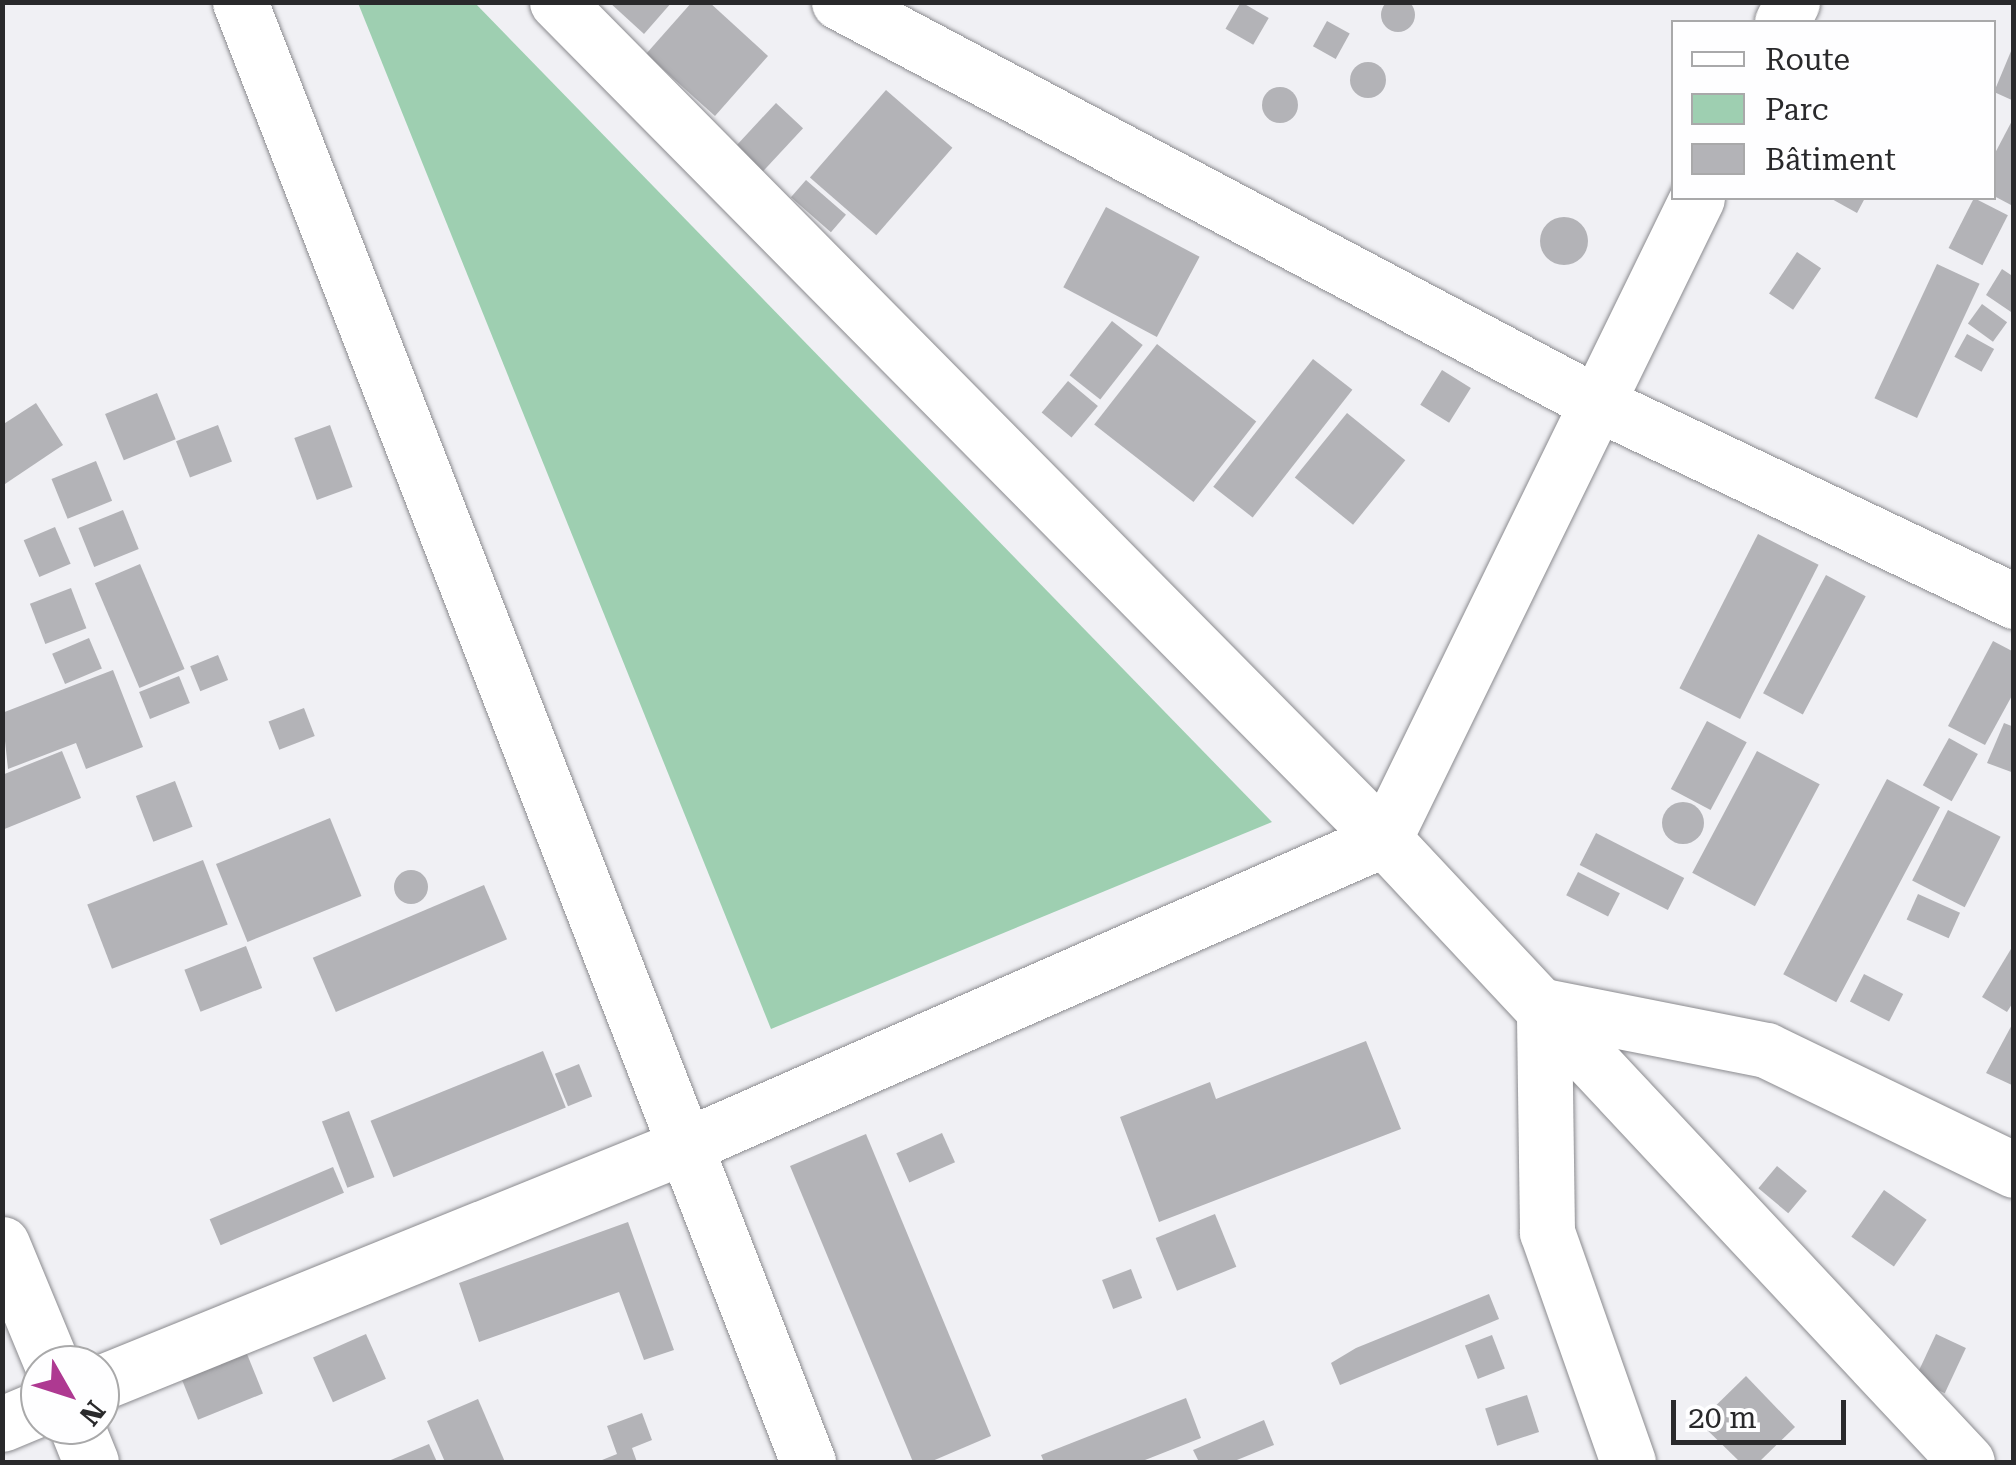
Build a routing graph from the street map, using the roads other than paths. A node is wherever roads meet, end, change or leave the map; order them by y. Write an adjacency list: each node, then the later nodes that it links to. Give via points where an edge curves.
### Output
1 (240, 2): 9 (street)
2 (557, 2): 7 (street)
3 (838, 2): 5 (street)
4 (1696, 200): 5 (street)
5 (1597, 403): 6 (street); 7 (street)
6 (2014, 601)
7 (1384, 839): 8 (street); 9 (street)
8 (1544, 1006): 10 (street, via 1766,1050); 15 (street, via 1546,1232); 16 (street)
9 (687, 1145): 13 (street); 14 (street)
10 (2014, 1170)
11 (2, 1244): 12 (street)
12 (44, 1345)
13 (120, 1375)
14 (808, 1462)
15 (1628, 1462)
16 (1967, 1462)

